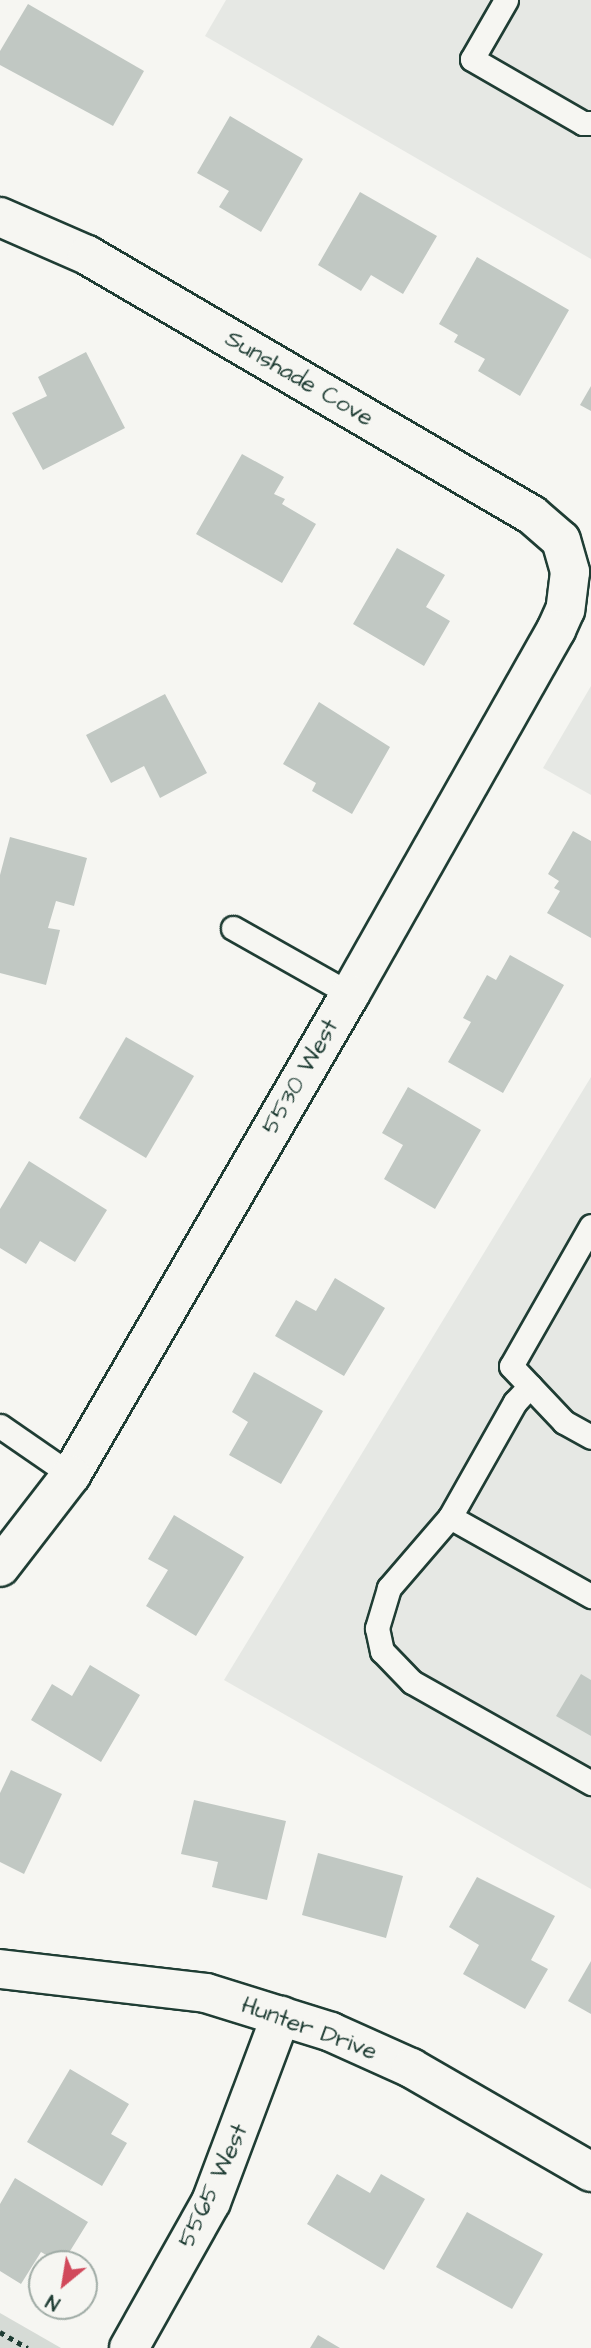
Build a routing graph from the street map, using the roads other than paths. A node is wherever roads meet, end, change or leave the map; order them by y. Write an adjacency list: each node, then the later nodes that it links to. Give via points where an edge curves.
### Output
1 (506, 0): 2 (lane, via 472,59 583,123)
2 (591, 122)
3 (0, 217): 4 (street, Sunshade Cove, via 87,255 532,515 561,540)
4 (570, 572): 6 (street, 5530 West, via 565,610 555,630)
5 (233, 928): 6 (lane)
6 (350, 994): 11 (street, 5530 West)
7 (591, 1226): 8 (lane, via 511,1366)
8 (530, 1386): 10 (lane, via 565,1422); 12 (lane, via 515,1402)
9 (0, 1426): 11 (lane)
10 (591, 1437)
11 (71, 1475): 13 (street, 5530 West)
12 (450, 1517): 14 (lane); 15 (lane, via 389,1588 377,1628 382,1651 412,1682)
13 (0, 1567)
14 (591, 1596)
15 (591, 1783)
16 (0, 1969): 17 (street, Hunter Drive, via 174,1987)
17 (281, 2015): 18 (street, Hunter Drive, via 411,2068); 19 (street, 5565 West, via 211,2202)
18 (591, 2172)
19 (129, 2348)

